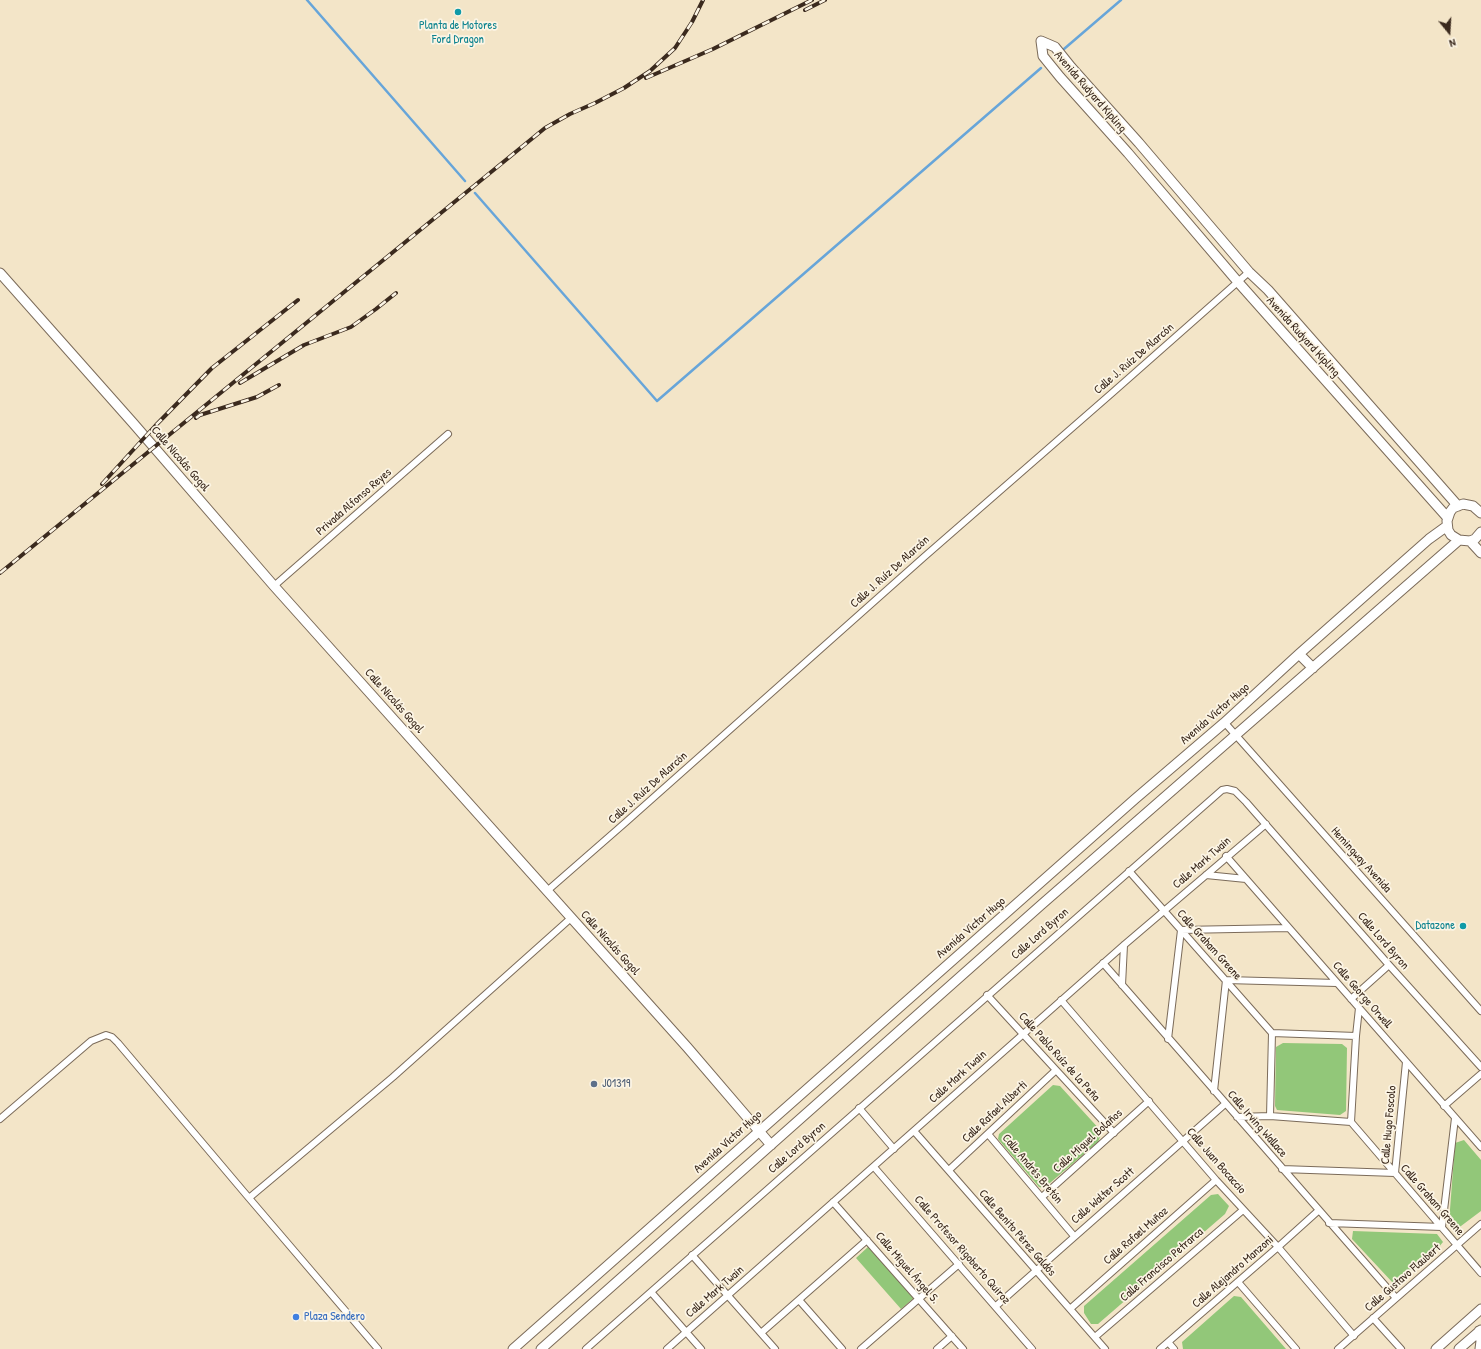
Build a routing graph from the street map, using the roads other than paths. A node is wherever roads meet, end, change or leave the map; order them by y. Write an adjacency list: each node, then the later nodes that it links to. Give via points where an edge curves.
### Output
1 (1071, 67): 2 (street); 2 (street, Avenida Rudyard Kipling, via 1055,47 1041,41 1043,56); 3 (street, Avenida Rudyard Kipling)
2 (1060, 77): 5 (street, Avenida Rudyard Kipling)
3 (1249, 272): 5 (street, Calle J. Ruíz De Alarcón); 7 (street, Avenida Rudyard Kipling, via 1268,290)
4 (0, 273): 14 (street, Calle Nicolás Gogol)
5 (1238, 282): 9 (street, Avenida Rudyard Kipling); 24 (street, Calle J. Ruíz De Alarcón)
6 (448, 434): 14 (street, Privada Alfonso Reyes)
7 (1458, 506): 8 (street, via 1468,504); 9 (street, Avenida Víctor Hugo, via 1450,512)
8 (1481, 513)
9 (1447, 521): 11 (street, Avenida Rudyard Kipling, via 1451,535); 15 (street, Avenida Víctor Hugo)
10 (1481, 532): 12 (street)
11 (1459, 540): 12 (street); 16 (street)
12 (1470, 541): 13 (street)
13 (1481, 553)
14 (274, 586): 24 (street, Calle Nicolás Gogol)
15 (1299, 654): 16 (street); 17 (street, Avenida Víctor Hugo)
16 (1312, 668): 18 (street)
17 (1224, 723): 18 (street, Hemingway Avenida); 58 (street, Avenida Víctor Hugo)
18 (1235, 735): 39 (street, Hemingway Avenida); 63 (street)
19 (1266, 824): 20 (street, Calle Mark Twain); 21 (street, Calle Lord Byron, via 1236,792 1222,790); 31 (street, Calle Lord Byron)
20 (1226, 856): 22 (street, Calle Mark Twain); 23 (street, Calle George Orwell)
21 (1129, 871): 25 (street, Calle Graham Greene); 35 (street, Calle Lord Byron)
22 (1206, 875): 23 (street); 25 (street, Calle Mark Twain)
23 (1246, 879): 27 (street, Calle George Orwell)
24 (547, 891): 26 (street, Calle Nicolás Gogol)
25 (1163, 911): 28 (street, Calle Graham Greene); 29 (street, Calle Mark Twain)
26 (571, 918): 58 (street, Calle Nicolás Gogol); 72 (street, via 393,1077)
27 (1288, 928): 28 (street); 33 (street, Calle George Orwell)
28 (1181, 930): 32 (street, Calle Graham Greene); 43 (street)
29 (1124, 945): 30 (street, Calle Mark Twain); 34 (street)
30 (1103, 963): 34 (street, Calle Irving Wallace); 37 (street, Calle Mark Twain)
31 (1389, 965): 36 (street); 45 (street, Calle Lord Byron)
32 (1226, 980): 33 (street); 40 (street, Calle Graham Greene); 48 (street)
33 (1337, 983): 36 (street, Calle George Orwell)
34 (1122, 985): 43 (street, Calle Irving Wallace)
35 (987, 995): 41 (street, Calle Pablo Ruíz de la Peña); 52 (street, Calle Lord Byron)
36 (1351, 999): 38 (street, Calle George Orwell)
37 (1061, 1000): 41 (street, Calle Mark Twain); 49 (street, Calle Juan Bocaccio)
38 (1359, 1008): 42 (street); 44 (street, Calle George Orwell)
39 (1481, 1011)
40 (1272, 1033): 42 (street); 53 (street)
41 (1023, 1034): 46 (street, Calle Pablo Ruíz de la Peña); 59 (street, Calle Mark Twain)
42 (1356, 1036): 57 (street)
43 (1168, 1039): 48 (street, Calle Irving Wallace)
44 (1406, 1062): 51 (street, Calle George Orwell); 69 (street, Calle Hugo Foscolo)
45 (1481, 1067)
46 (1056, 1070): 60 (street, Calle Pablo Ruíz de la Peña); 61 (street, Calle Rafael Alberti)
47 (1481, 1074): 51 (street)
48 (1214, 1092): 50 (street, Calle Irving Wallace)
49 (1149, 1101): 60 (street, Calle Miguel Bolaños); 62 (street, Calle Juan Bocaccio)
50 (1225, 1104): 54 (street, Calle Irving Wallace); 62 (street, Calle Walter Scott)
51 (1444, 1106): 55 (street, Calle George Orwell)
52 (859, 1108): 65 (street); 83 (street, Calle Lord Byron)
53 (1270, 1116): 54 (street); 57 (street)
54 (1236, 1117): 67 (street, Calle Irving Wallace)
55 (1455, 1118): 64 (street, Calle George Orwell); 78 (street)
56 (0, 1119): 72 (street, via 91,1041 106,1035 118,1043)
57 (1351, 1122): 69 (street, Calle Graham Greene)
58 (759, 1130): 63 (street, Calle Nicolás Gogol); 106 (street, Avenida Víctor Hugo)
59 (914, 1131): 65 (street, Calle Mark Twain); 68 (street, Calle Benito Pérez Galdós)
60 (1114, 1133): 71 (street, Calle Miguel Bolaños)
61 (988, 1134): 68 (street, Calle Rafael Alberti); 71 (street, Calle Andrés Bretón)
62 (1183, 1141): 70 (street, Calle Juan Bocaccio); 79 (street, Calle Walter Scott)
63 (771, 1145): 107 (street)
64 (1481, 1147)
65 (894, 1148): 66 (street, Calle Mark Twain)
66 (874, 1167): 73 (street, Calle Mark Twain); 84 (street, Calle Profesor Rigoberto Quiroz)
67 (1282, 1169): 69 (street, Calle Hugo Foscolo); 75 (street, Calle Irving Wallace)
68 (949, 1170): 85 (street, Calle Benito Pérez Galdós)
69 (1395, 1173): 78 (street, Calle Graham Greene)
70 (1216, 1180): 74 (street, Calle Juan Bocaccio); 94 (street, Calle Rafael Muñoz)
71 (1042, 1197): 79 (street, Calle Andrés Bretón)
72 (249, 1198): 105 (street)
73 (833, 1202): 80 (street, Calle Miguel Ángel S.); 89 (street, Calle Mark Twain)
74 (1243, 1210): 82 (street, Calle Juan Bocaccio); 102 (street, Calle Francisco Petrarca)
75 (1318, 1211): 76 (street, Calle Irving Wallace); 82 (street, Calle Alejandro Manzoni)
76 (1329, 1223): 78 (street); 90 (street, Calle Irving Wallace)
77 (1481, 1224): 81 (street, Calle Gustavo Flaubert)
78 (1442, 1227): 81 (street, Calle Graham Greene)
79 (1074, 1236): 85 (street, Calle Walter Scott)
80 (868, 1240): 91 (street, Calle Miguel Ángel S.); 92 (street)
81 (1457, 1246): 86 (street, Calle Graham Greene); 90 (street, Calle Gustavo Flaubert)
82 (1278, 1247): 87 (street, Calle Alejandro Manzoni); 101 (street, Calle Juan Bocaccio)
83 (692, 1255): 88 (street, Calle Lord Byron); 89 (street)
84 (959, 1264): 91 (street); 93 (street, Calle Profesor Rigoberto Quiroz)
85 (1035, 1271): 93 (street, Calle Walter Scott); 94 (street, Calle Benito Pérez Galdós)
86 (1481, 1273)
87 (1238, 1282): 103 (street, Calle Alejandro Manzoni); 120 (street)
88 (651, 1292): 98 (street); 108 (street, Calle Lord Byron)
89 (728, 1295): 98 (street, Calle Mark Twain); 99 (street)
90 (1396, 1298): 96 (street, Calle Gustavo Flaubert)
91 (920, 1299): 100 (street, Calle Miguel Ángel S.); 113 (street)
92 (799, 1300): 99 (street); 112 (street)
93 (996, 1306): 104 (street, Calle Profesor Rigoberto Quiroz)
94 (1070, 1309): 102 (street, Calle Benito Pérez Galdós)
95 (1481, 1309): 123 (street)
96 (1373, 1318): 101 (street, Calle Gustavo Flaubert); 122 (street)
97 (1480, 1330): 124 (street); 125 (street)
98 (686, 1332): 109 (street, Calle Mark Twain); 110 (street)
99 (761, 1333): 111 (street)
100 (952, 1336): 114 (street); 115 (street, Calle Miguel Ángel S.)
101 (1354, 1336): 121 (street, Calle Gustavo Flaubert)
102 (1095, 1337): 117 (street, Calle Benito Pérez Galdós)
103 (1168, 1342): 118 (street, Calle Alejandro Manzoni); 119 (street)
104 (1030, 1346): 116 (street)
105 (378, 1349)
106 (513, 1349)
107 (541, 1349)
108 (586, 1349)
109 (667, 1349)
110 (701, 1349)
111 (775, 1349)
112 (842, 1349)
113 (861, 1349)
114 (937, 1349)
115 (963, 1349)
116 (1022, 1349)
117 (1105, 1349)
118 (1160, 1349)
119 (1174, 1349)
120 (1296, 1349)
121 (1338, 1349)
122 (1401, 1349)
123 (1436, 1349)
124 (1459, 1349)
125 (1480, 1349)

